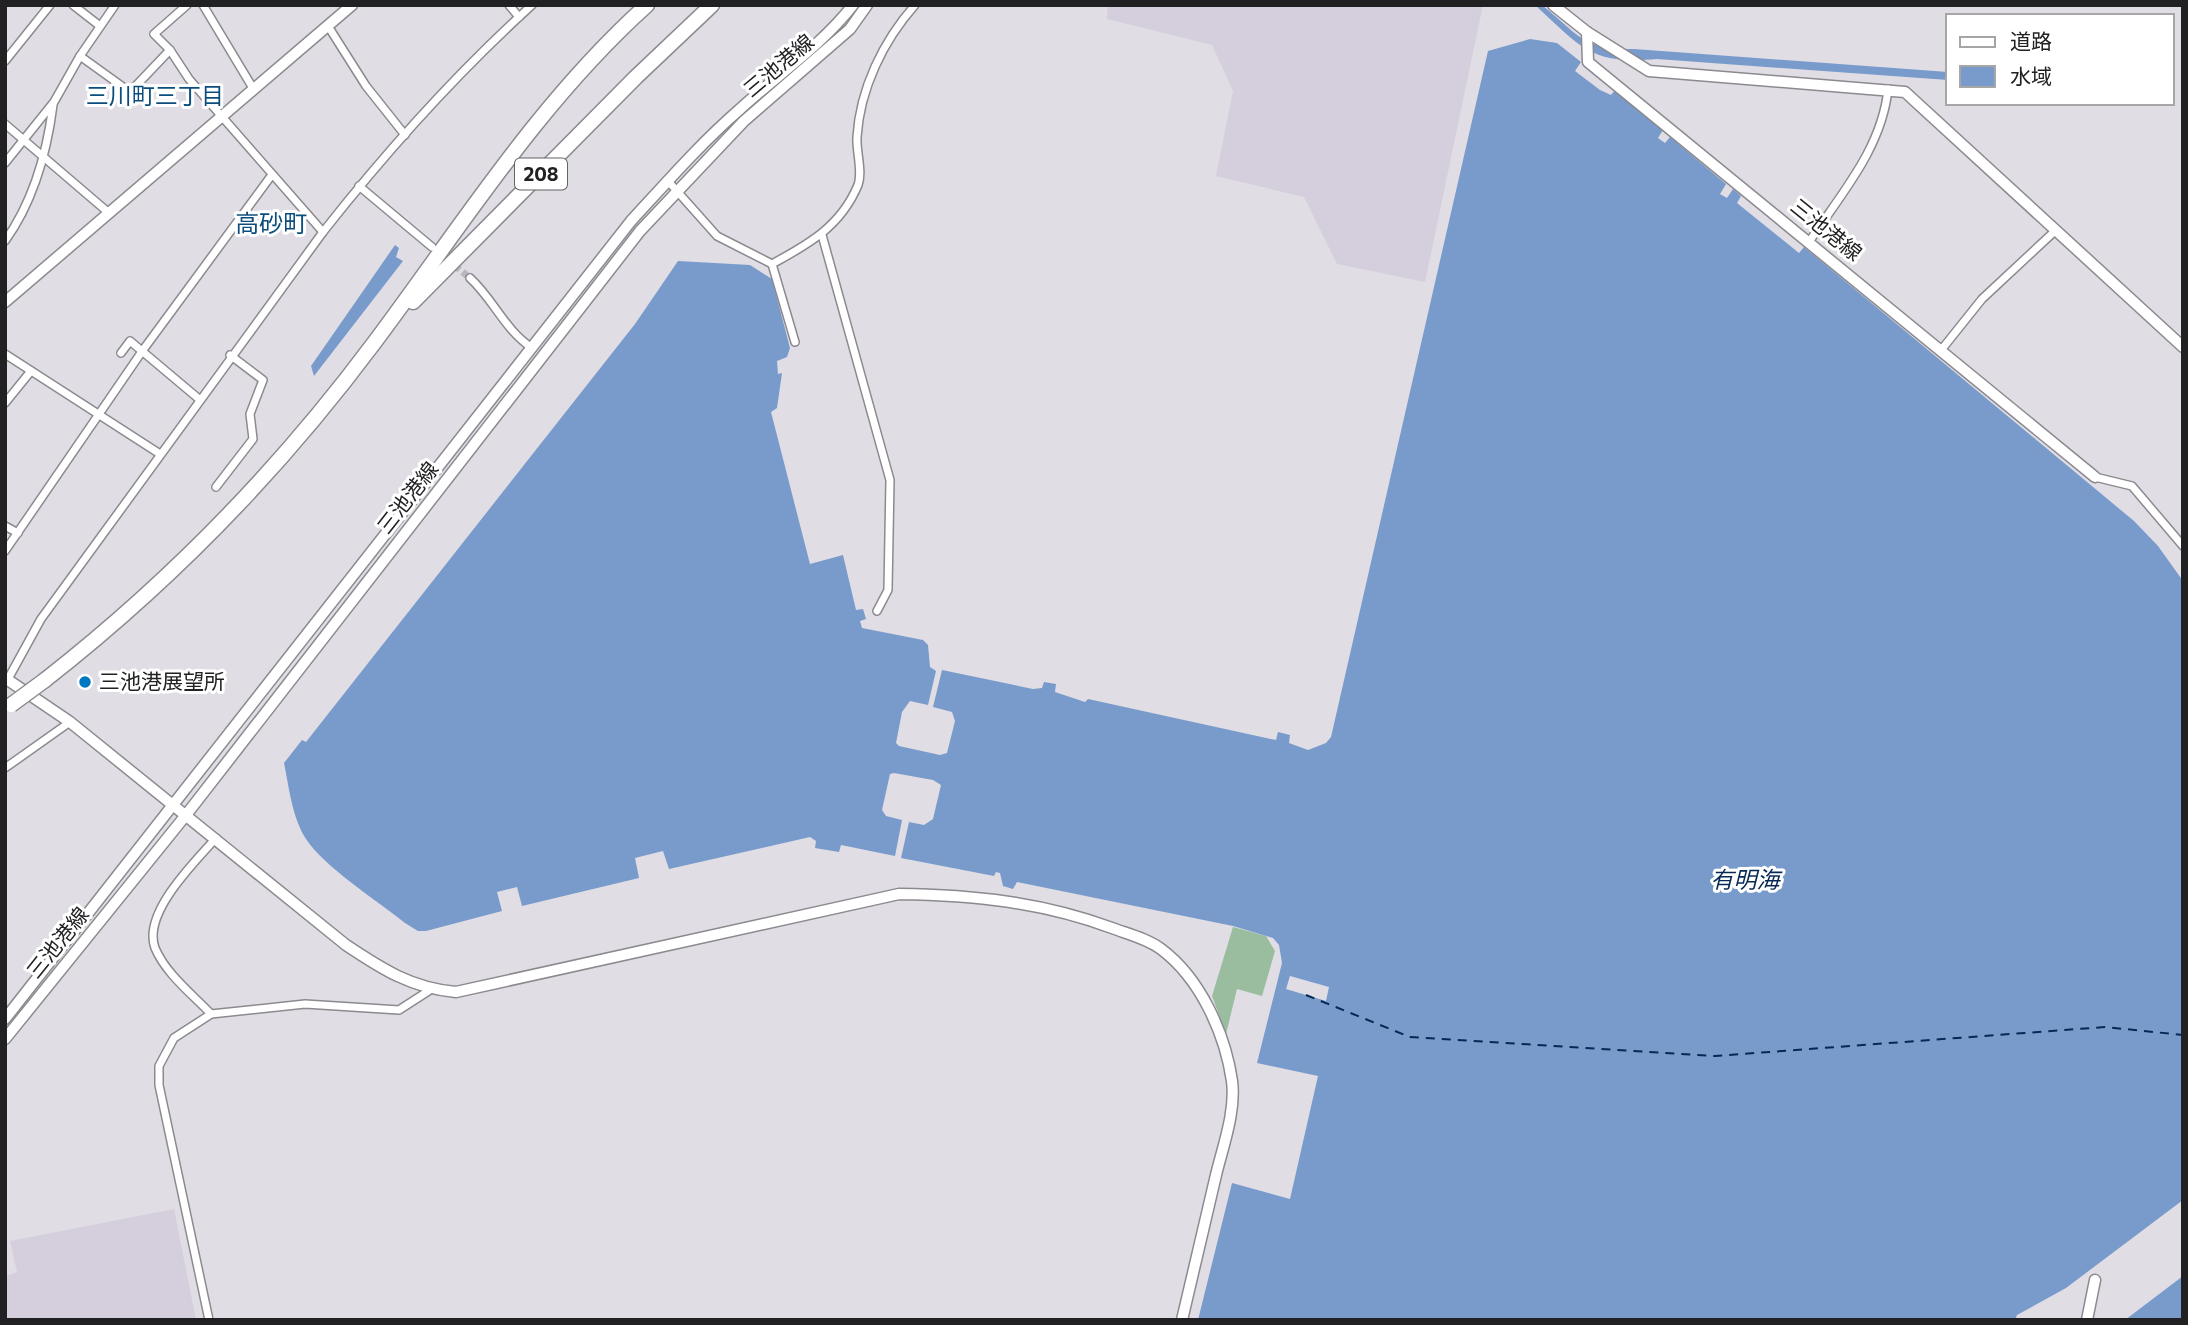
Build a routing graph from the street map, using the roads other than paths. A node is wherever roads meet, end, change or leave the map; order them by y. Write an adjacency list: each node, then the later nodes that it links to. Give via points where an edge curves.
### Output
1 (50, 5): 21 (street)
2 (73, 5): 16 (street)
3 (115, 5): 16 (street)
4 (187, 5): 19 (street, via 154,34)
5 (202, 5): 23 (street)
6 (352, 5): 17 (main road)
7 (509, 5): 15 (street)
8 (532, 5): 15 (street)
9 (647, 5): 46 (highway, 208, via 546,109)
10 (712, 5): 46 (highway, 208)
11 (852, 5): 32 (main road, 三池港線)
12 (867, 5): 34 (main road, 三池港線, via 850,29 744,121)
13 (915, 5): 38 (street, via 868,80 859,110 859,182)
14 (1553, 5): 18 (main road)
15 (519, 17): 27 (street)
16 (100, 26): 20 (street)
17 (328, 26): 23 (main road); 27 (street, via 366,86)
18 (1587, 37): 22 (main road, via 1649,71); 40 (main road, 三池港線, via 1588,62)
19 (170, 50): 20 (street, via 131,92); 25 (street, via 188,79)
20 (80, 56): 24 (street)
21 (5, 61)
22 (1888, 89): 36 (main road, via 1915,99); 40 (street, via 1872,149)
23 (254, 90): 25 (main road)
24 (54, 102): 28 (street); 29 (street)
25 (223, 116): 31 (street); 35 (main road)
26 (5, 124): 28 (street)
27 (405, 135): 33 (street)
28 (24, 139): 29 (street); 30 (street)
29 (44, 156): 35 (street); 39 (street, via 21,215)
30 (5, 163)
31 (271, 176): 37 (street); 50 (street)
32 (667, 181): 34 (street); 48 (main road, 三池港線)
33 (359, 186): 37 (street); 41 (street)
34 (676, 189): 42 (street, via 717,236); 71 (main road, 三池港線, via 608,269)
35 (109, 213): 44 (main road)
36 (2056, 230): 47 (main road); 49 (street, via 1982,299)
37 (323, 232): 53 (street)
38 (822, 235): 42 (street); 65 (street, via 890,480 888,590)
39 (5, 241)
40 (1809, 242): 49 (main road, 三池港線)
41 (432, 247)
42 (772, 264): 45 (street)
43 (470, 278): 48 (street, via 486,292 507,327)
44 (5, 302)
45 (795, 342)
46 (373, 345): 67 (highway, 208, bridge, via 294,442 215,528 132,608)
47 (2183, 347)
48 (532, 348): 70 (main road, 三池港線)
49 (1942, 349): 59 (main road, 三池港線)
50 (143, 351): 51 (street, via 130,341); 55 (street); 57 (street)
51 (121, 353)
52 (5, 354): 54 (street)
53 (230, 355): 55 (street); 60 (street, via 263,380 250,414 253,439)
54 (32, 371): 56 (street); 57 (street)
55 (199, 399): 58 (street)
56 (5, 403)
57 (102, 414): 58 (street); 62 (street)
58 (160, 454): 66 (street, via 41,618)
59 (2095, 477): 63 (street, via 2133,486)
60 (216, 487)
61 (5, 526): 62 (street)
62 (18, 533): 64 (street)
63 (2183, 546)
64 (5, 551)
65 (877, 611)
66 (6, 678): 68 (main road)
67 (8, 707)
68 (70, 722): 69 (street); 70 (main road)
69 (5, 768)
70 (174, 806): 71 (main road); 75 (main road, 三池港線)
71 (186, 815): 72 (main road); 76 (main road, 三池港線)
72 (216, 838): 73 (main road, via 346,945 387,973); 74 (street, via 160,908 154,926 155,946 169,970)
73 (430, 990): 74 (street, via 399,1010 305,1004); 79 (main road, via 456,992 899,894 1024,902 1082,917 1159,947 1199,989 1222,1042 1232,1083 1224,1144)
74 (211, 1014): 78 (street, via 174,1038 159,1066 159,1085)
75 (5, 1019)
76 (5, 1039)
77 (2095, 1280): 80 (main road)
78 (209, 1320)
79 (1182, 1320)
80 (2087, 1320)

